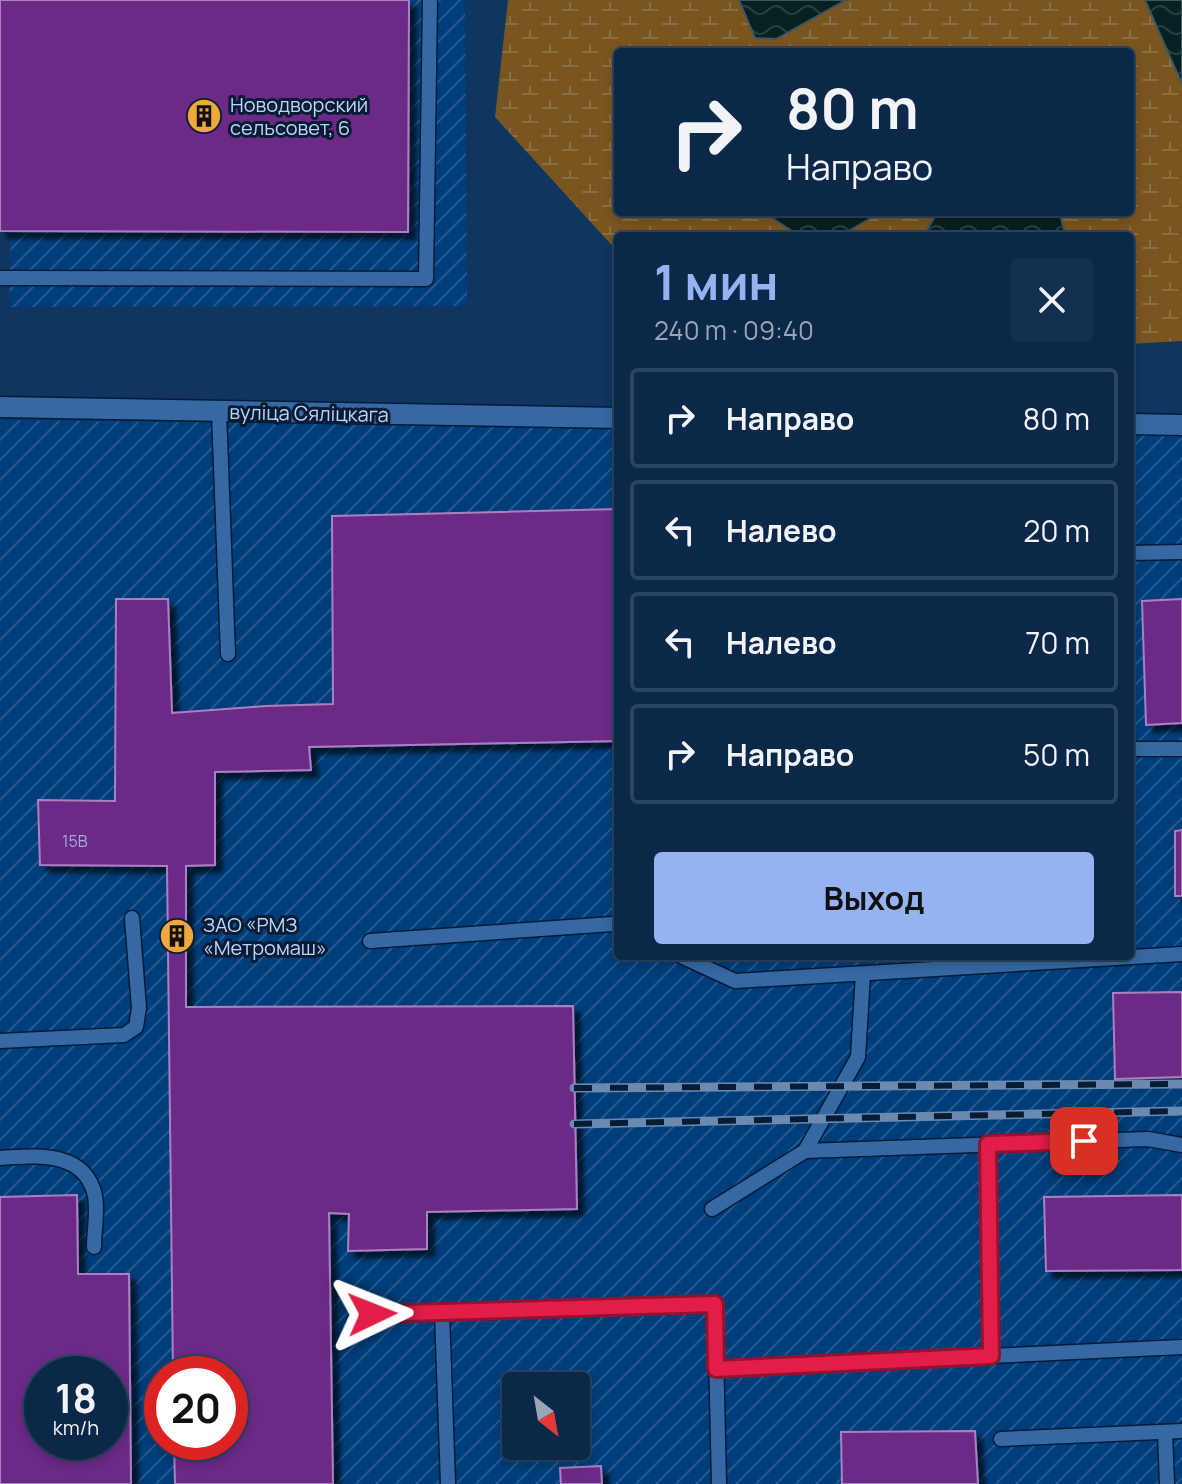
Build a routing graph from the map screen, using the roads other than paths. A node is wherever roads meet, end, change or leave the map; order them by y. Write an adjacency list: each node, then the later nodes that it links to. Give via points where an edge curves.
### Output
1 (430, 0): 2 (lane, via 426,279)
2 (0, 278)
3 (0, 407): 4 (street, вуліца Сяліцкага)
4 (219, 412): 5 (street, вуліца Сяліцкага); 10 (lane)
5 (614, 418)
6 (1134, 424): 7 (street)
7 (1182, 425)
8 (1182, 552): 9 (lane)
9 (1134, 553)
10 (228, 654)
11 (1134, 749): 12 (lane)
12 (1182, 749)
13 (132, 918): 21 (lane, via 136,1027 124,1035)
14 (614, 925): 15 (lane)
15 (370, 941)
16 (1182, 954): 17 (lane)
17 (1134, 957)
18 (690, 960): 20 (lane, via 735,981)
19 (1086, 960): 20 (lane)
20 (863, 974): 24 (lane, via 858,1057)
21 (0, 1041)
22 (988, 1144): 23 (lane, via 1148,1139); 24 (lane); 31 (lane)
23 (1182, 1145)
24 (805, 1151): 26 (lane)
25 (0, 1158): 27 (lane, via 49,1156 70,1161 87,1178 95,1197)
26 (712, 1209)
27 (94, 1247)
28 (442, 1312): 29 (lane); 32 (lane, via 715,1304); 36 (lane)
29 (372, 1314)
30 (1182, 1347): 31 (lane)
31 (991, 1356): 32 (lane)
32 (716, 1369): 37 (lane)
33 (1182, 1431): 34 (lane)
34 (1165, 1432): 35 (lane); 38 (lane)
35 (1001, 1439)
36 (448, 1484)
37 (719, 1484)
38 (1167, 1484)

